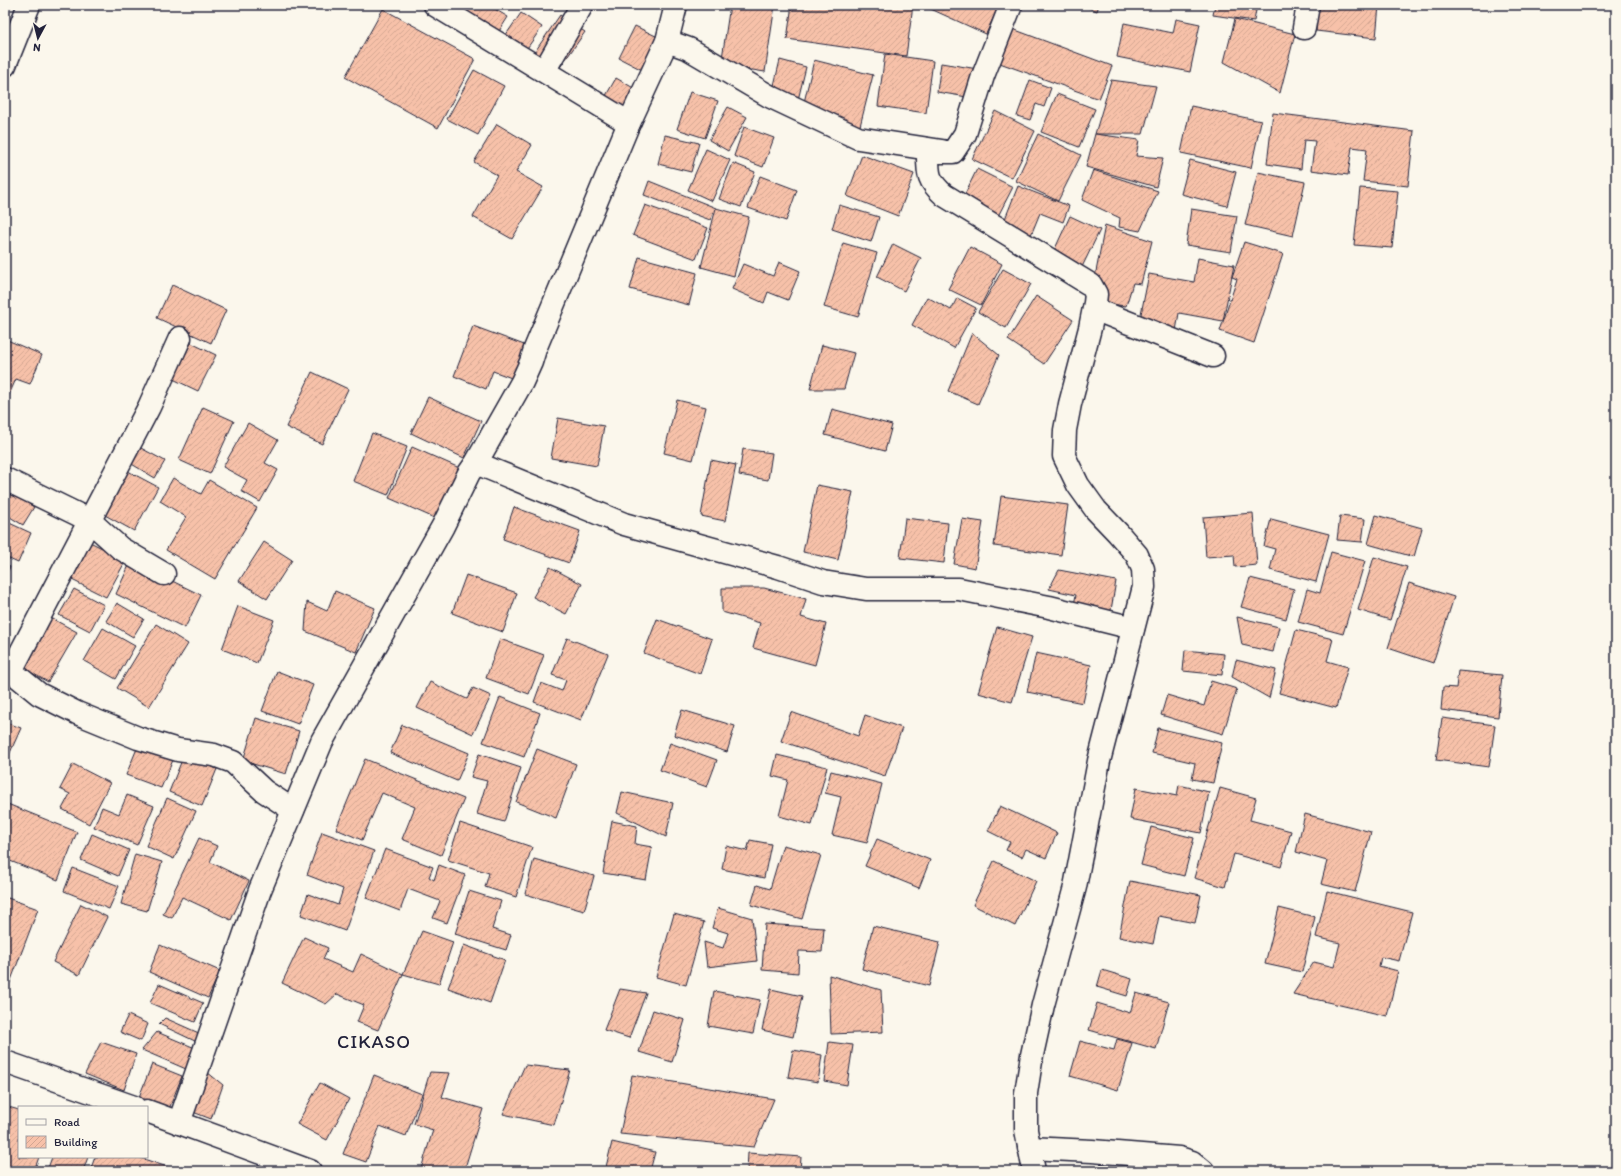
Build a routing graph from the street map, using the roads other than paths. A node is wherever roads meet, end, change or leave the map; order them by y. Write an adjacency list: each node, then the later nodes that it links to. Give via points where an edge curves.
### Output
1 (29, 5): 9 (street)
2 (435, 5): 10 (street)
3 (582, 5): 10 (street)
4 (676, 5): 8 (street)
5 (1011, 5): 12 (street, via 965,134)
6 (1308, 5): 7 (street)
7 (1304, 28)
8 (667, 41): 11 (street); 12 (street, via 689,49 769,96 858,138)
9 (5, 65)
10 (544, 71): 11 (street)
11 (629, 123): 16 (street, via 522,382)
12 (954, 152): 13 (street, via 928,152 929,178 935,187 981,219 1091,285 1096,294)
13 (1094, 309): 15 (street); 20 (street, via 1065,430 1064,456 1078,485 1096,510 1136,555 1143,569 1144,587)
14 (180, 338): 18 (street, via 149,407)
15 (1213, 356)
16 (476, 463): 20 (street, via 624,524 778,566 823,582 866,590 959,589); 22 (street, via 322,741)
17 (5, 479): 18 (street)
18 (89, 520): 19 (street, via 120,548); 21 (street)
19 (164, 574)
20 (1134, 628): 27 (street, via 1099,761 1074,887 1032,1055 1026,1093 1026,1130)
21 (8, 670): 22 (street, via 39,694 84,716 151,742 178,750 214,755 233,762 264,791)
22 (293, 810): 26 (street, via 260,890)
23 (5, 1062): 24 (street)
24 (131, 1106)
25 (148, 1111): 26 (street)
26 (179, 1123): 28 (street)
27 (1029, 1148): 29 (street); 30 (street, via 1179,1158 1192,1162)
28 (310, 1171)
29 (1034, 1171)
30 (1203, 1171)

